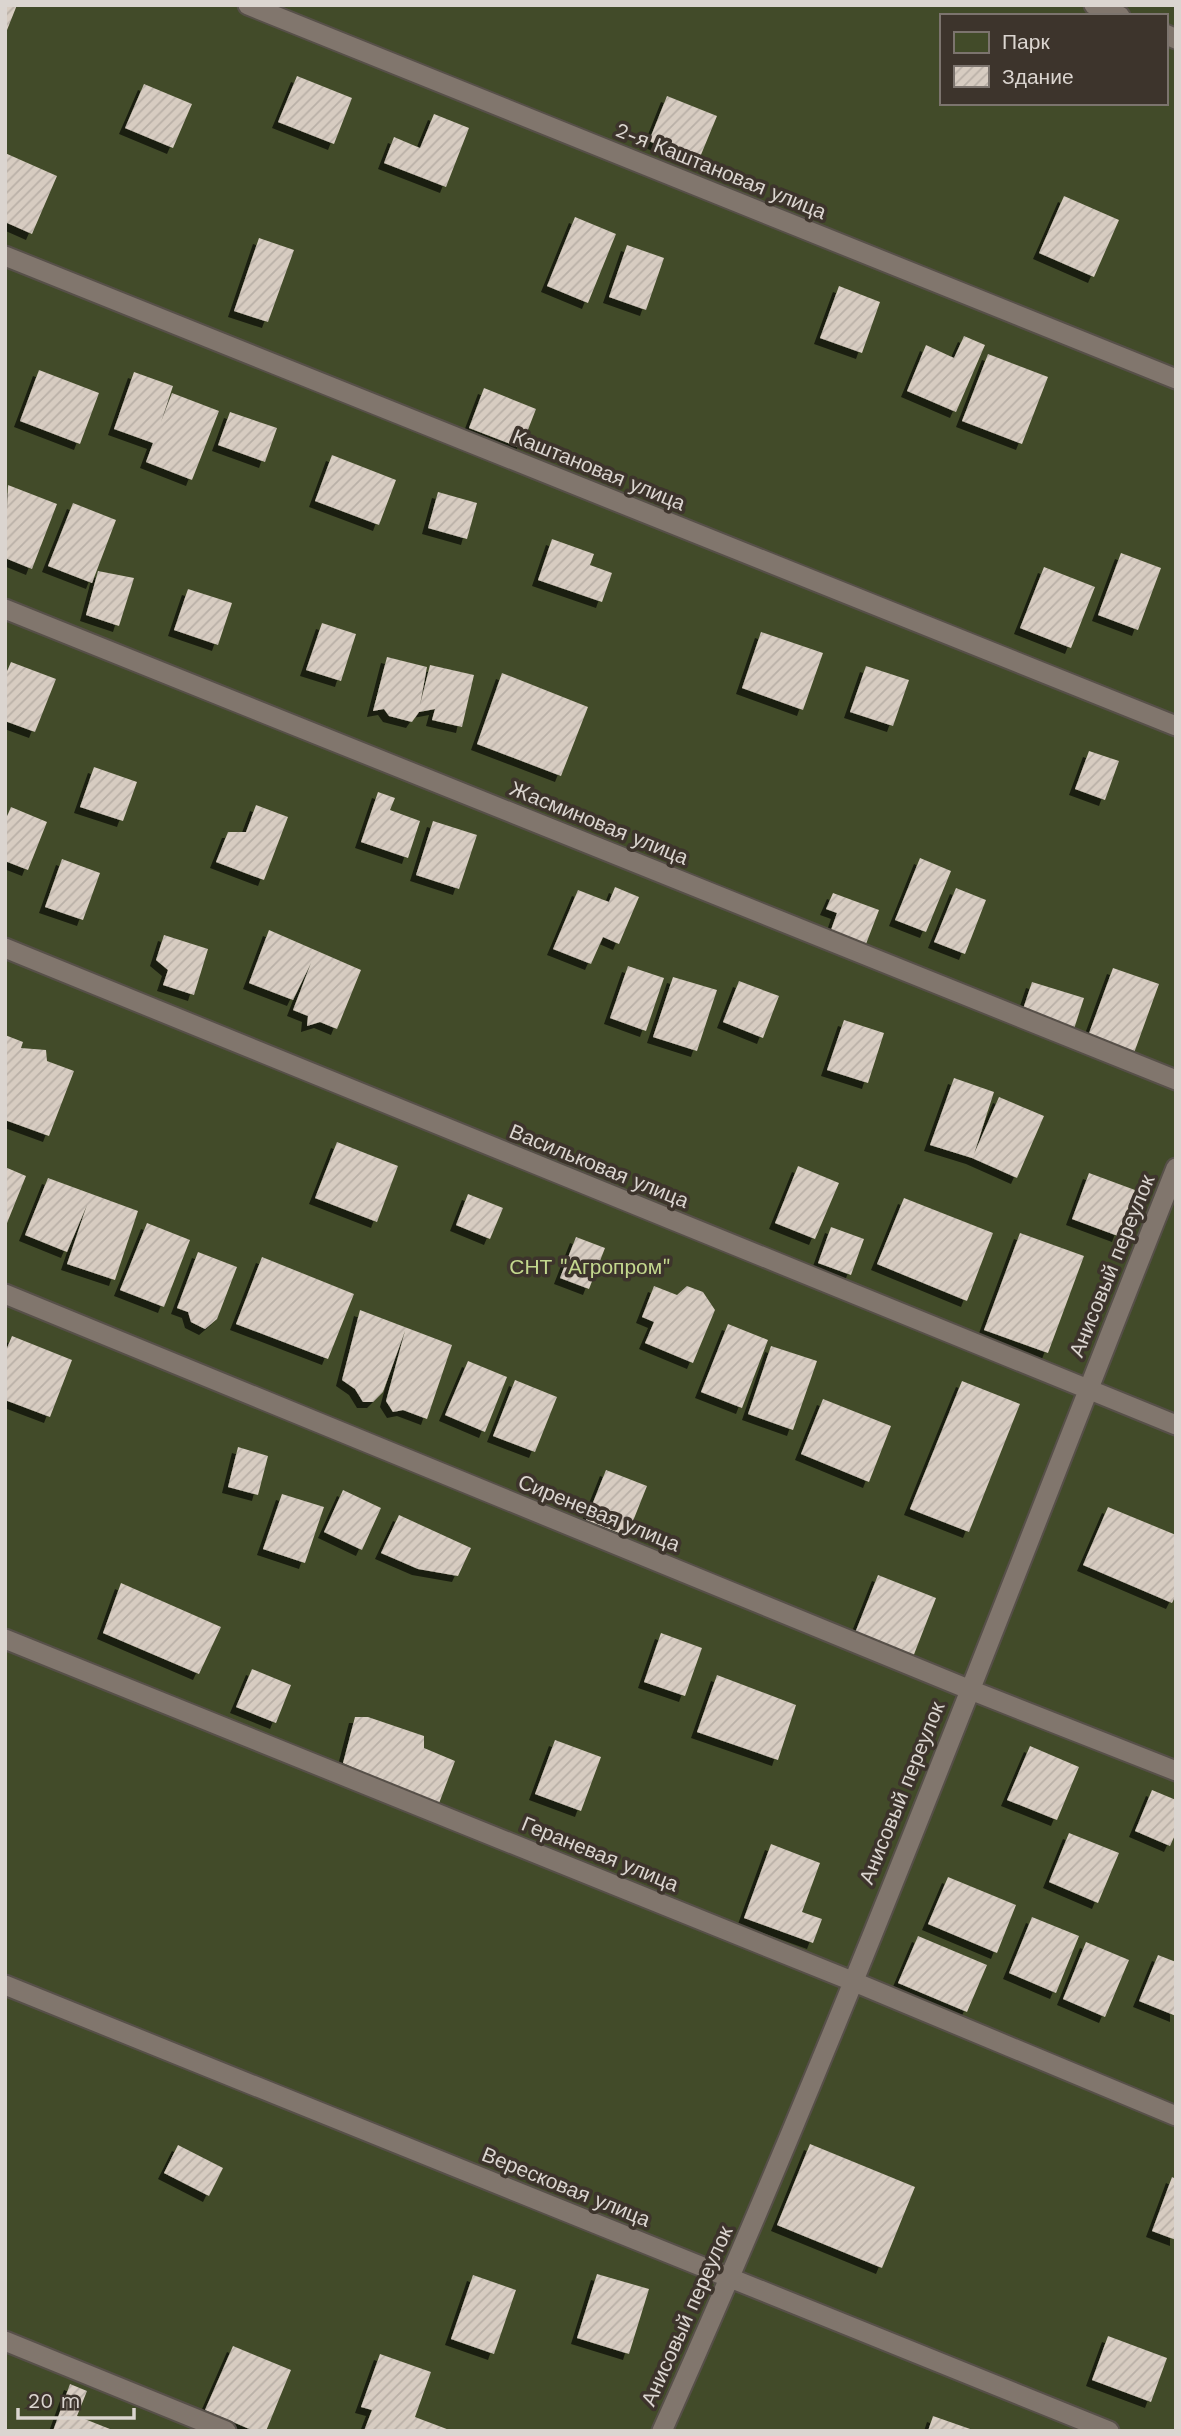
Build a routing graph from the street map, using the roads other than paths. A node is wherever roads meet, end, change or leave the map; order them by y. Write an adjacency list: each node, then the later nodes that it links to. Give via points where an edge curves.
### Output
1 (248, 5): 5 (lane, 2-я Каштановая улица)
2 (1094, 5): 3 (lane)
3 (1115, 14)
4 (5, 256): 7 (lane, Каштановая улица)
5 (1176, 379)
6 (5, 609): 9 (lane, Жасминовая улица)
7 (1176, 726)
8 (5, 948): 12 (lane, Васильковая улица)
9 (1176, 1080)
10 (1176, 1168): 12 (lane, Анисовый переулок)
11 (5, 1294): 15 (lane, Сиреневая улица)
12 (1087, 1391): 13 (lane, Васильковая улица); 15 (lane, Анисовый переулок)
13 (1176, 1425)
14 (5, 1639): 17 (lane, Гераневая улица)
15 (968, 1689): 16 (lane, Сиреневая улица); 17 (lane, Анисовый переулок)
16 (1176, 1771)
17 (852, 1980): 19 (lane, Гераневая улица); 20 (lane, Анисовый переулок)
18 (5, 1985): 20 (lane, Вересковая улица)
19 (1176, 2116)
20 (731, 2278): 23 (lane, Анисовый переулок); 24 (lane, Вересковая улица)
21 (5, 2341): 22 (lane)
22 (226, 2431)
23 (662, 2431)
24 (1109, 2431)

